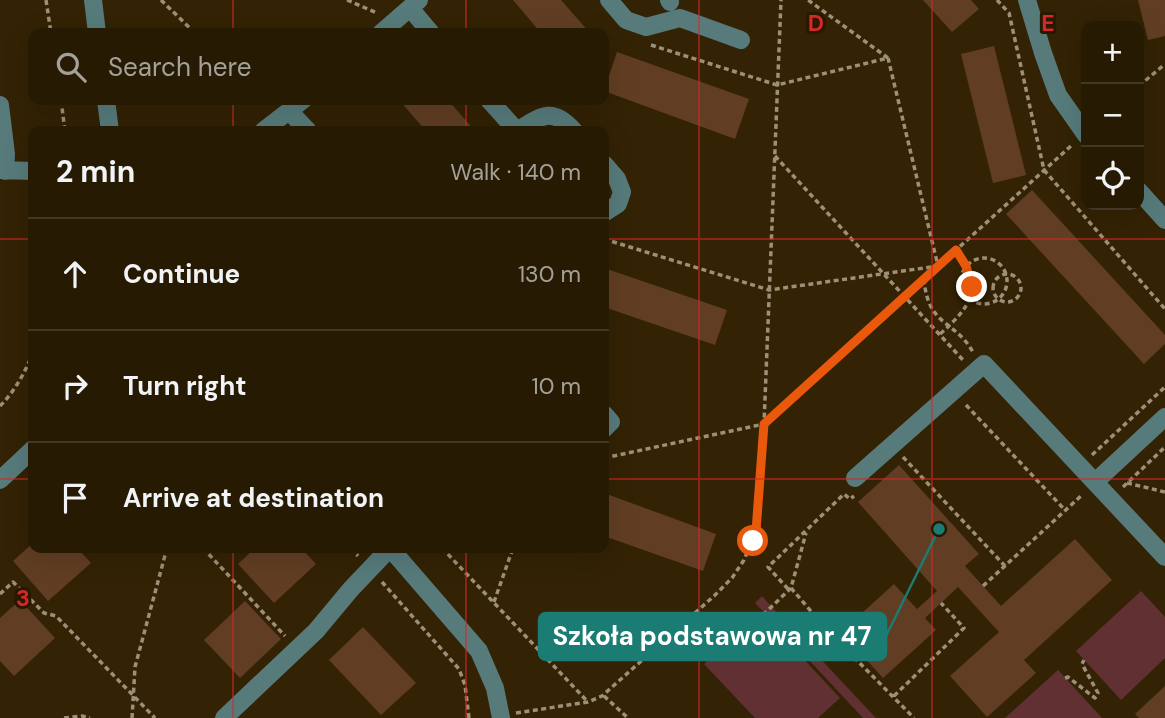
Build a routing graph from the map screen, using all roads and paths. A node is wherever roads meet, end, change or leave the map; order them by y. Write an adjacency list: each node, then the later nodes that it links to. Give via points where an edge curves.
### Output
1 (46, 0): 12 (path)
2 (93, 0): 13 (street)
3 (160, 0): 14 (path)
4 (347, 0): 11 (path)
5 (609, 0): 17 (street, via 626,20 646,27 680,18)
6 (780, 0): 22 (path)
7 (808, 0): 19 (path)
8 (997, 0): 39 (path, via 1009,13)
9 (1027, 0): 35 (street, via 1058,95)
10 (414, 4): 11 (street); 16 (street)
11 (395, 21): 15 (street)
12 (50, 28)
13 (96, 28)
14 (190, 28)
15 (387, 28)
16 (428, 28)
17 (741, 40)
18 (639, 41): 22 (path)
19 (888, 58): 22 (path); 47 (path)
20 (1165, 64): 21 (path)
21 (1141, 84)
22 (777, 85): 37 (path)
23 (62, 105): 28 (path)
24 (107, 105): 29 (street)
25 (494, 105): 32 (street)
26 (296, 106): 30 (street); 31 (street)
27 (1, 114): 40 (street)
28 (64, 126)
29 (109, 126)
30 (270, 126)
31 (305, 126)
32 (512, 126)
33 (524, 126): 34 (street, via 541,115 556,116)
34 (570, 126)
35 (1081, 128)
36 (1081, 138): 39 (path)
37 (775, 156): 51 (path); 52 (path)
38 (609, 170): 43 (street, via 622,192 618,204)
39 (1044, 170): 46 (path); 55 (path)
40 (3, 171): 41 (street)
41 (28, 171)
42 (1144, 197): 44 (street)
43 (609, 210)
44 (1165, 220)
45 (609, 241): 51 (path)
46 (956, 250): 47 (path); 48 (path)
47 (938, 266): 50 (path); 51 (path)
48 (966, 266): 49 (path, via 987,257 1001,264); 53 (path, via 972,287); 53 (path, via 961,282)
49 (1007, 274): 54 (path, via 1007,287); 54 (path, via 993,284); 54 (path, via 1018,280 1020,292 1012,302)
50 (924, 279): 52 (path); 56 (path, via 927,301)
51 (769, 290): 64 (path)
52 (904, 297): 64 (path)
53 (969, 298): 54 (path, via 982,304); 56 (path, via 965,311)
54 (998, 299)
55 (1165, 309)
56 (949, 327): 57 (path); 59 (path, via 967,341)
57 (940, 334)
58 (28, 365): 62 (path)
59 (979, 368): 65 (street); 69 (street, via 985,363)
60 (1165, 387): 69 (path)
61 (960, 400): 76 (path)
62 (0, 405)
63 (1165, 417): 73 (street)
64 (764, 424): 68 (path); 98 (path, via 756,531 744,560 714,596)
65 (892, 445): 72 (street); 86 (path)
66 (1165, 447): 71 (path)
67 (28, 454): 70 (street)
68 (609, 457)
69 (1081, 466): 73 (street)
70 (0, 480)
71 (1127, 483): 74 (path); 75 (path)
72 (857, 484): 77 (path, via 850,499 844,494)
73 (1091, 486): 75 (street); 76 (path)
74 (1165, 492)
75 (1111, 498): 85 (street)
76 (1065, 510): 86 (path)
77 (806, 530): 89 (path); 89 (path, via 768,567)
78 (166, 553): 97 (path, via 135,667)
79 (208, 553): 94 (path)
80 (356, 553): 87 (path)
81 (385, 553): 87 (street)
82 (394, 553): 101 (street, via 479,651)
83 (447, 553): 91 (path)
84 (511, 553): 91 (path)
85 (1165, 557)
86 (1005, 566): 88 (path)
87 (369, 568): 94 (street); 107 (path, via 459,669)
88 (983, 586)
89 (789, 588): 93 (path); 99 (path)
90 (0, 594): 97 (path, via 13,582 44,613 56,616)
91 (494, 603): 100 (path)
92 (941, 603): 99 (path, via 964,628)
93 (763, 615)
94 (298, 649): 106 (street)
95 (1084, 660): 96 (path, via 1098,693 1095,698)
96 (1065, 678)
97 (134, 695): 104 (path); 105 (path)
98 (604, 695): 100 (path); 108 (path)
99 (894, 696): 109 (path)
100 (588, 702): 101 (path)
101 (501, 717)
102 (64, 718): 103 (path)
103 (90, 718)
104 (132, 718)
105 (155, 718)
106 (224, 718)
107 (469, 718)
108 (628, 718)
109 (914, 718)

